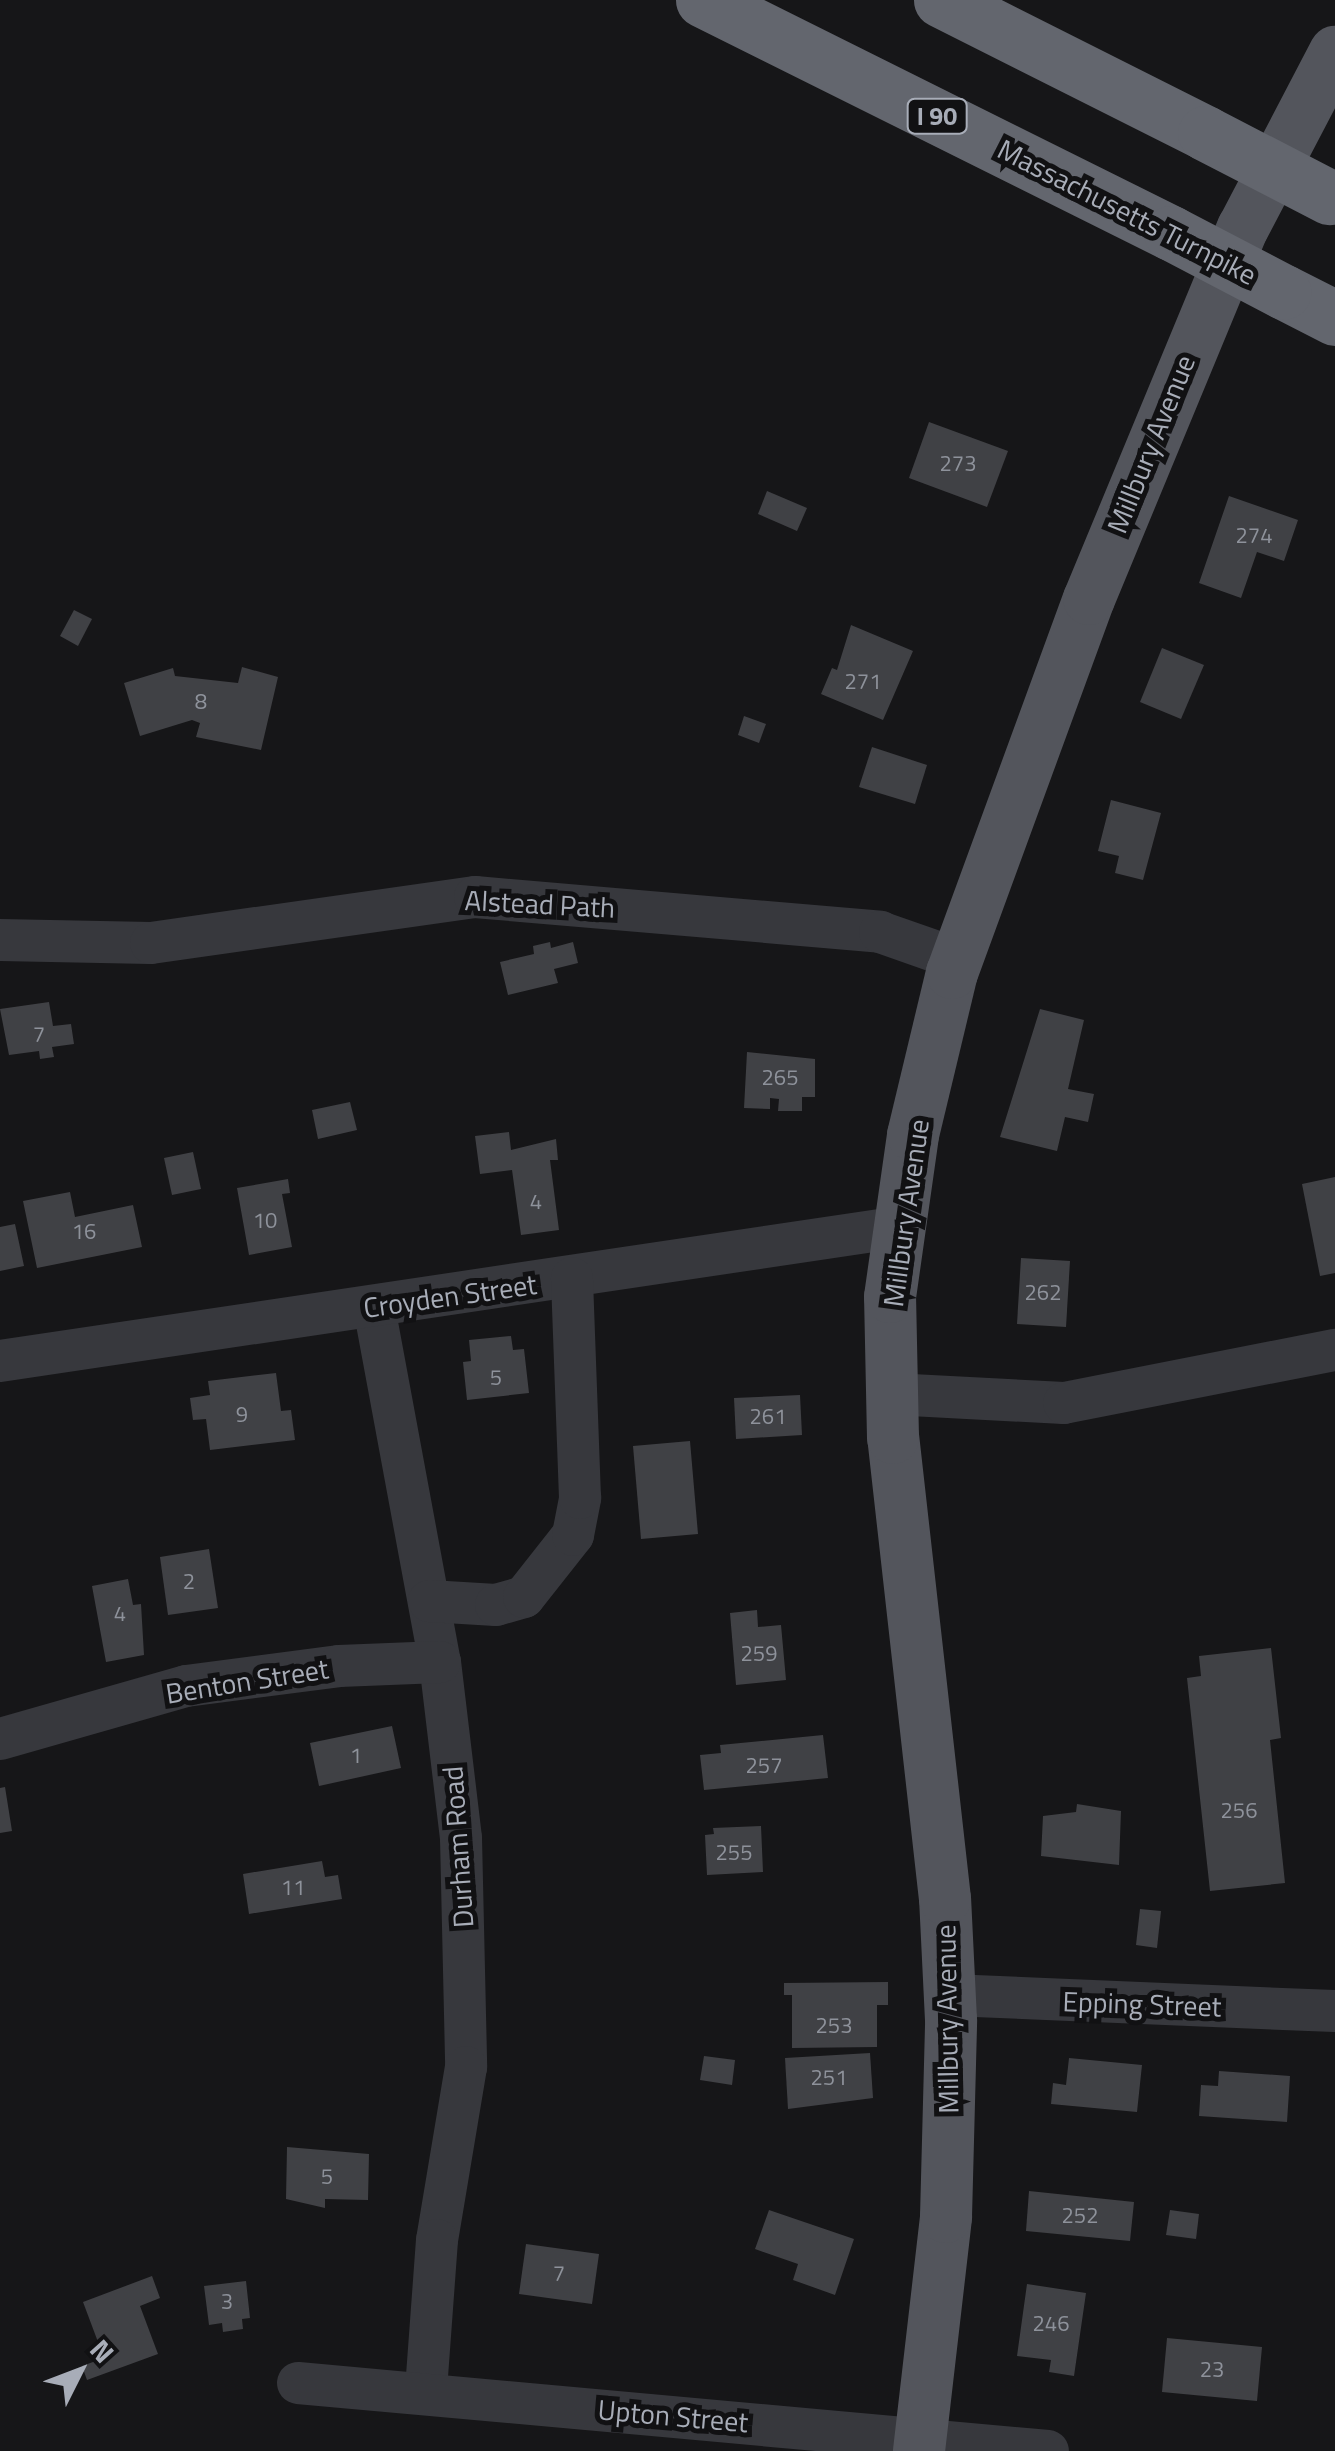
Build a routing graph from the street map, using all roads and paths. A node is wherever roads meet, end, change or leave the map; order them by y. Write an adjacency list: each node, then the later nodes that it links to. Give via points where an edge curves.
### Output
1 (703, 0): 5 (highway, Massachusetts Turnpike / I 90, bridge)
2 (941, 0): 4 (highway, bridge)
3 (1335, 52): 7 (main road, Millbury Avenue, via 1243,228 1174,385 1042,720)
4 (1332, 198)
5 (1335, 318)
6 (0, 940): 7 (street, Alstead Path, via 151,943 475,897 880,932)
7 (957, 959): 8 (main road, Millbury Avenue, via 913,1136)
8 (900, 1227): 9 (street, Croyden Street); 13 (main road, Millbury Avenue, via 890,1297)
9 (572, 1278): 10 (street, Croyden Street); 14 (street, via 580,1498 573,1535 524,1596 496,1605)
10 (374, 1307): 12 (street, Croyden Street); 14 (street, Durham Road)
11 (1335, 1350): 13 (street, via 1064,1403)
12 (0, 1362)
13 (892, 1394): 17 (main road, Millbury Avenue)
14 (429, 1600): 15 (street, Durham Road)
15 (440, 1662): 16 (street, Benton Street, via 339,1666 186,1686); 20 (street, Durham Road, via 461,1838 466,2067 437,2240)
16 (0, 1739)
17 (950, 1995): 18 (street, Epping Street); 21 (main road, Millbury Avenue, via 946,2217)
18 (1335, 2011)
19 (298, 2382): 20 (street, Upton Street)
20 (426, 2391): 21 (street, Upton Street)
21 (920, 2444): 22 (street, Upton Street)
22 (1048, 2451)

